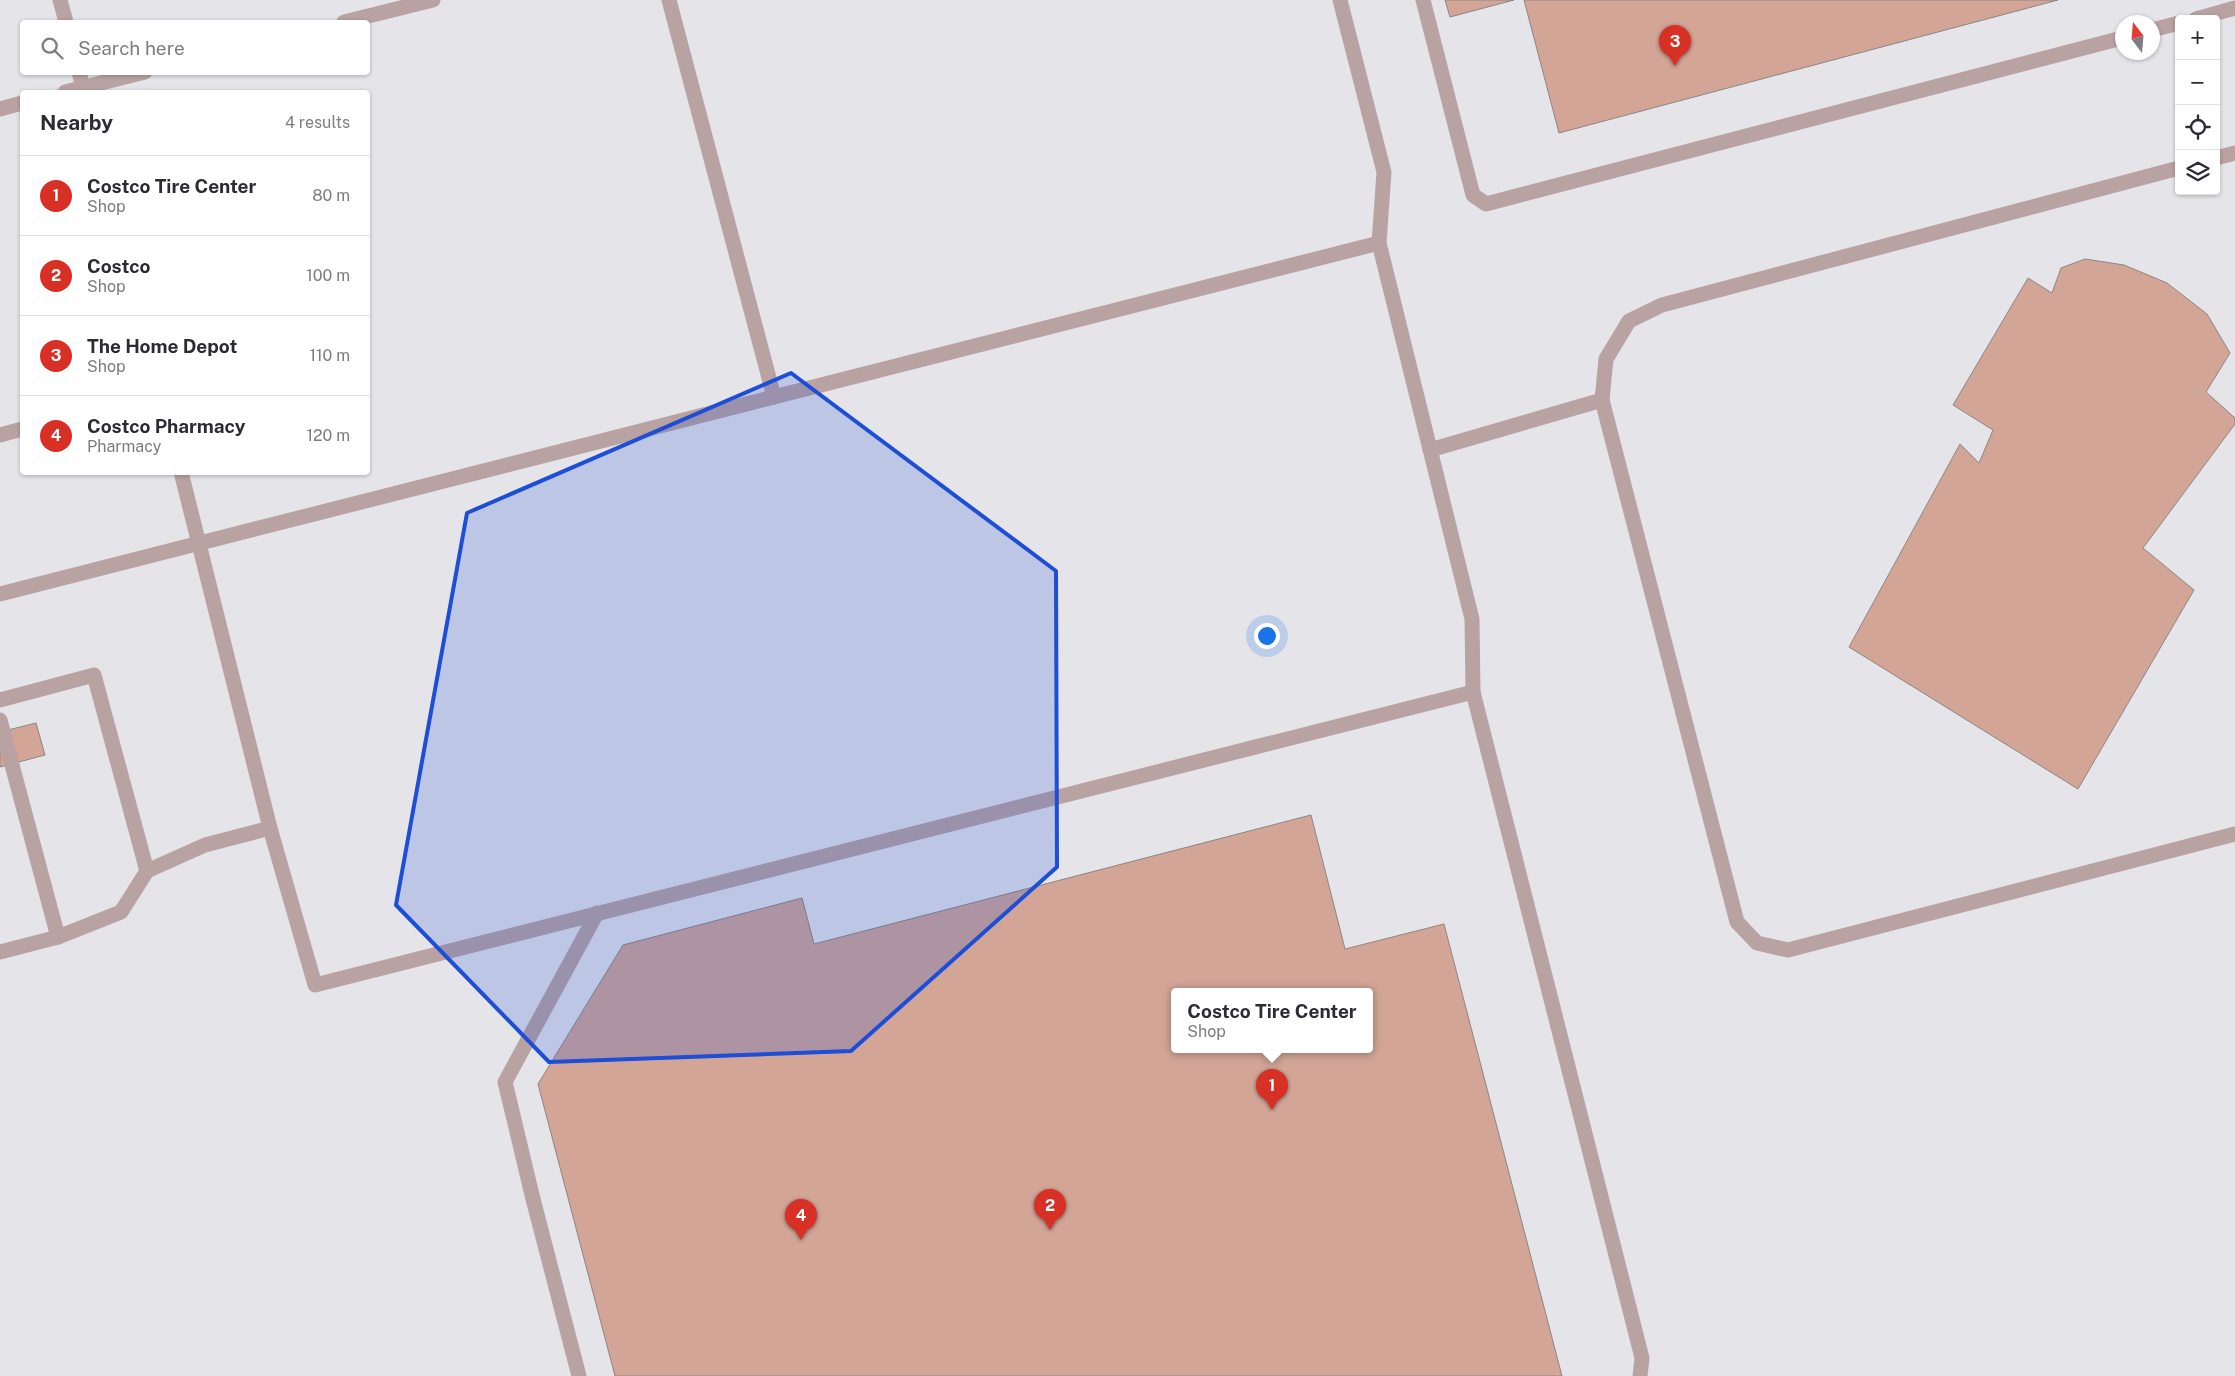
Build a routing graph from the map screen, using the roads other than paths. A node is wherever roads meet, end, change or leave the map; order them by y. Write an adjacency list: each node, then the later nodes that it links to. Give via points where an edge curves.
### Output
1 (60, 0): 8 (lane)
2 (433, 0): 9 (lane)
3 (669, 0): 22 (lane)
4 (1340, 0): 21 (lane, via 1384,172)
5 (1422, 0): 12 (lane, via 1473,195 1486,204)
6 (2235, 8): 7 (lane)
7 (2210, 15)
8 (65, 20)
9 (352, 20)
10 (2175, 24): 11 (lane)
11 (2160, 28)
12 (2115, 40)
13 (80, 75): 15 (lane)
14 (135, 75): 15 (lane)
15 (83, 90)
16 (20, 104): 17 (lane)
17 (0, 109)
18 (2235, 153): 19 (lane)
19 (2220, 157)
20 (2175, 169): 23 (lane, via 1662,305 1628,322 1606,359)
21 (1379, 243): 22 (lane); 26 (lane)
22 (774, 397): 28 (lane)
23 (1602, 400): 26 (lane); 34 (lane, via 1737,922 1757,944 1788,950)
24 (20, 429): 25 (lane)
25 (0, 433)
26 (1430, 450): 30 (lane, via 1472,619)
27 (182, 475): 28 (lane)
28 (199, 544): 29 (lane); 33 (lane)
29 (0, 594)
30 (1473, 692): 36 (lane); 40 (lane, via 1642,1358)
31 (0, 700): 35 (lane, via 94,676)
32 (0, 720): 37 (lane)
33 (270, 828): 35 (lane, via 205,845); 36 (lane, via 315,985)
34 (2235, 834)
35 (147, 871): 37 (lane, via 121,912)
36 (597, 913): 39 (lane, via 505,1082)
37 (58, 937): 38 (lane)
38 (0, 952)
39 (579, 1376)
40 (1640, 1376)

